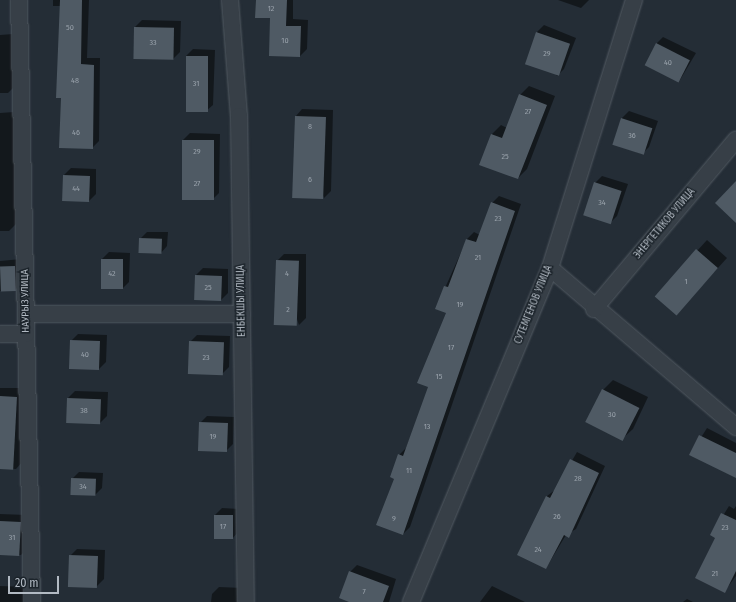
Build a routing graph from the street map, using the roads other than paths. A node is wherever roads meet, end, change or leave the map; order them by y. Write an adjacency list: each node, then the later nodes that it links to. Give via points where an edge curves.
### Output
1 (19, 0): 7 (street, НАУРЫЗ УЛИЦА)
2 (230, 0): 8 (street, ЕНБЕКШЫ УЛИЦА, via 239,116)
3 (634, 0): 5 (street, СУТЕМГЕНОВ УЛИЦА)
4 (736, 140): 6 (street, ЭНЕРГЕТИКОВ УЛИЦА)
5 (550, 268): 6 (street); 14 (street, СУТЕМГЕНОВ УЛИЦА)
6 (594, 309): 11 (street)
7 (26, 314): 8 (street); 10 (street, НАУРЫЗ УЛИЦА)
8 (242, 314): 13 (street, ЕНБЕКШЫ УЛИЦА)
9 (0, 334): 10 (street)
10 (26, 334): 12 (street, НАУРЫЗ УЛИЦА)
11 (736, 427)
12 (32, 602)
13 (246, 602)
14 (411, 602)

